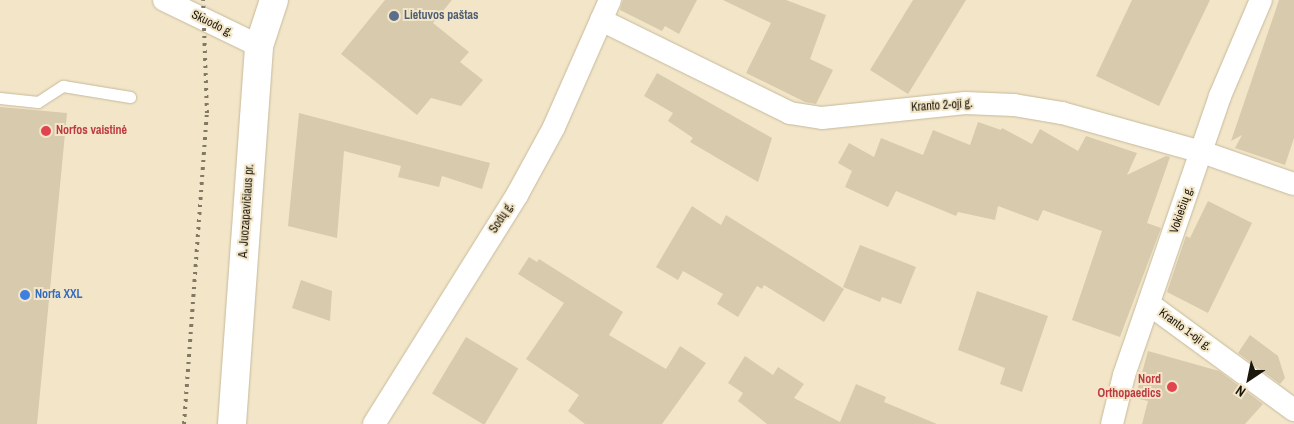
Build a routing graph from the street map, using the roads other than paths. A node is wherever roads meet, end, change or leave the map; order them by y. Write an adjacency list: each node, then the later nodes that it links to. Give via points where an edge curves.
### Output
1 (164, 0): 5 (street, Skuodo g.)
2 (274, 0): 5 (main road, A. Juozapavičiaus pr.)
3 (1261, 0): 8 (street, Vokiečių g., via 1220,96)
4 (605, 10): 8 (street, Kranto 2-oji g., via 790,113 822,118 965,103 1014,106 1062,112); 13 (street, Sodų g., via 554,127 517,195)
5 (259, 46): 12 (main road, A. Juozapavičiaus pr.)
6 (130, 97): 7 (lane, via 63,86 38,102)
7 (0, 98)
8 (1202, 152): 9 (street, Kranto 2-oji g.); 10 (street, Vokiečių g.)
9 (1294, 184)
10 (1149, 304): 11 (street, Kranto 1-oji g.); 14 (street, Vokiečių g., via 1124,375)
11 (1294, 410)
12 (232, 424)
13 (374, 424)
14 (1112, 424)

